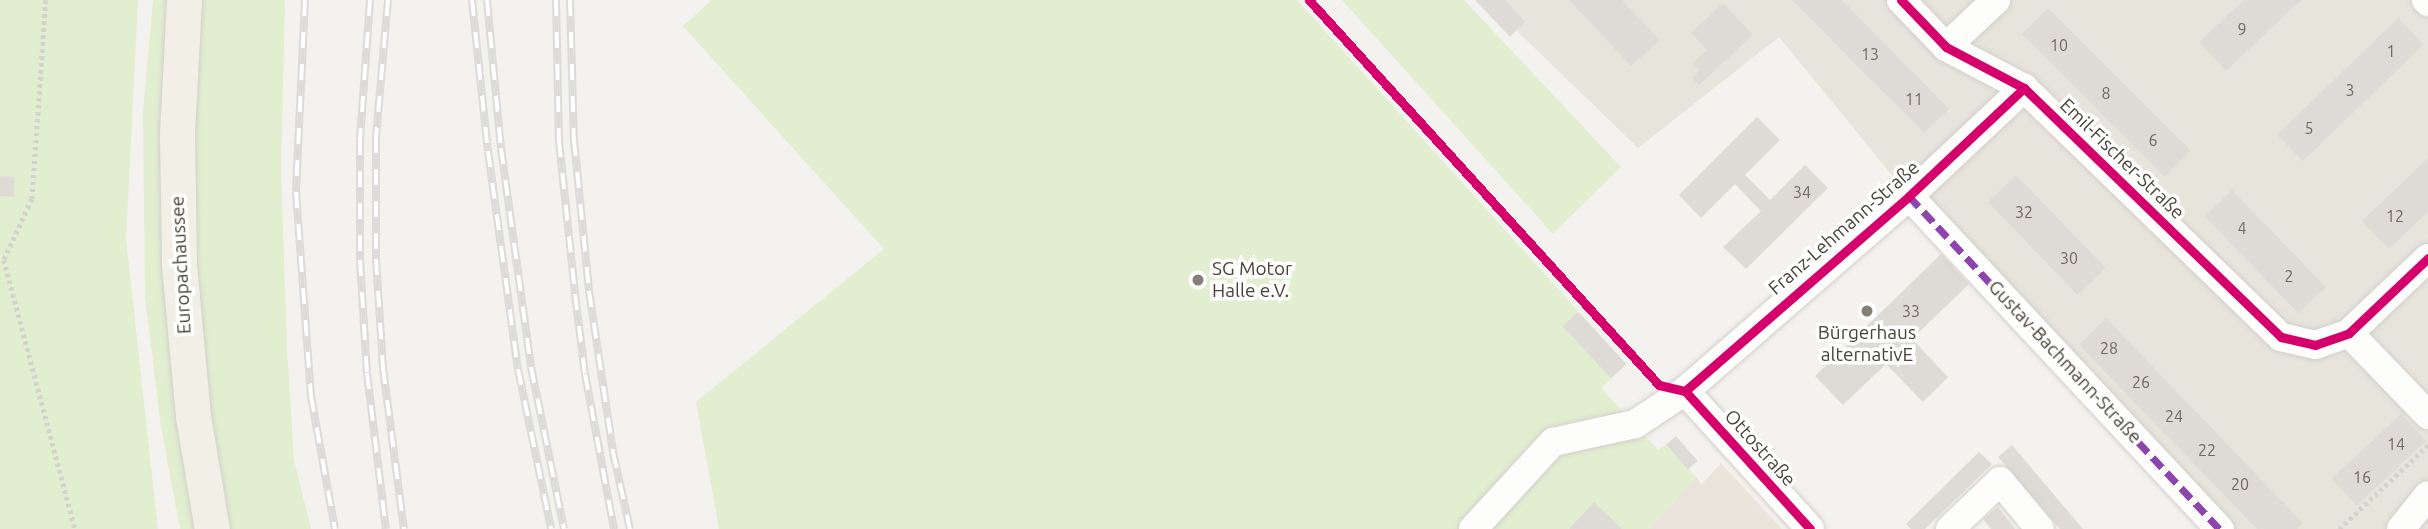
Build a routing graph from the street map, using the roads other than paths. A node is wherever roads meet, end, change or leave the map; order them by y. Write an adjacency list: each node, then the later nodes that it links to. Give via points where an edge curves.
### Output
1 (184, 0): 12 (main road, Europachaussee, via 177,133 179,265 193,416)
2 (1901, 0): 4 (street, Emil-Fischer-Straße)
3 (1996, 0): 4 (street)
4 (1946, 47): 5 (street, Emil-Fischer-Straße)
5 (2024, 88): 6 (street, Franz-Lehmann-Straße); 8 (street, Emil-Fischer-Straße, via 2281,337 2315,345)
6 (1909, 196): 9 (street, Franz-Lehmann-Straße); 17 (street, Gustav-Bachmann-Straße)
7 (2428, 258): 8 (street)
8 (2349, 334): 10 (street)
9 (1685, 391): 13 (street, Franz-Lehmann-Straße, via 1635,424 1553,442); 14 (street, Ottostraße)
10 (2428, 415)
11 (2428, 495): 18 (street)
12 (212, 529)
13 (1473, 529)
14 (1810, 529)
15 (1950, 529): 16 (street, via 2000,481)
16 (2040, 529)
17 (2220, 529)
18 (2401, 529)

